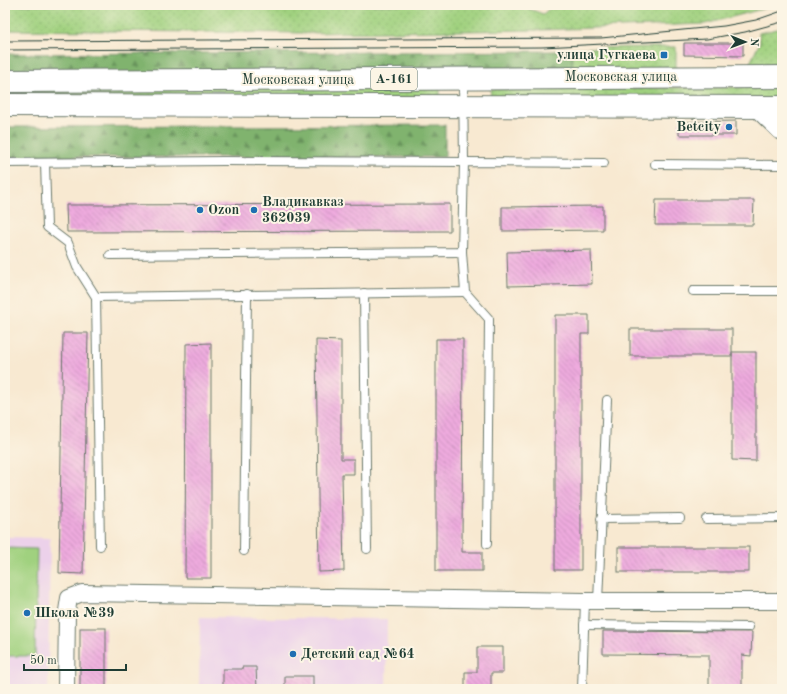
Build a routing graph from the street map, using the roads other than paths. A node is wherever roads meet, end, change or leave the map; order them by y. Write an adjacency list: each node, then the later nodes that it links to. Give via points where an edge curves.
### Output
1 (782, 77): 2 (main road, Московская улица / А-161)
2 (463, 79): 3 (main road, Московская улица / А-161); 5 (lane)
3 (5, 81)
4 (5, 105): 5 (main road, Московская улица / А-161)
5 (463, 106): 7 (main road, Московская улица / А-161); 10 (lane)
6 (782, 107): 7 (main road, Московская улица / А-161)
7 (760, 108): 8 (main road)
8 (782, 129)
9 (45, 162): 10 (lane); 11 (lane); 22 (lane, via 47,227 68,243 76,267)
10 (464, 162): 12 (lane); 15 (lane)
11 (5, 163)
12 (604, 163)
13 (655, 164): 14 (lane)
14 (782, 165)
15 (462, 252): 16 (lane); 19 (lane)
16 (110, 255)
17 (693, 291): 18 (lane)
18 (782, 291)
19 (465, 292): 20 (lane); 28 (lane, via 489,319)
20 (364, 293): 21 (lane); 30 (lane)
21 (247, 294): 22 (lane); 31 (lane)
22 (96, 296): 29 (lane)
23 (607, 400): 26 (lane)
24 (680, 518): 26 (lane)
25 (782, 518): 27 (lane)
26 (602, 519): 32 (lane)
27 (706, 519)
28 (487, 544)
29 (100, 546)
30 (367, 550)
31 (244, 551)
32 (591, 601): 33 (street); 34 (lane); 36 (street, via 82,593 69,598)
33 (782, 601)
34 (584, 625): 35 (lane); 37 (lane)
35 (749, 627)
36 (66, 689)
37 (582, 689)

